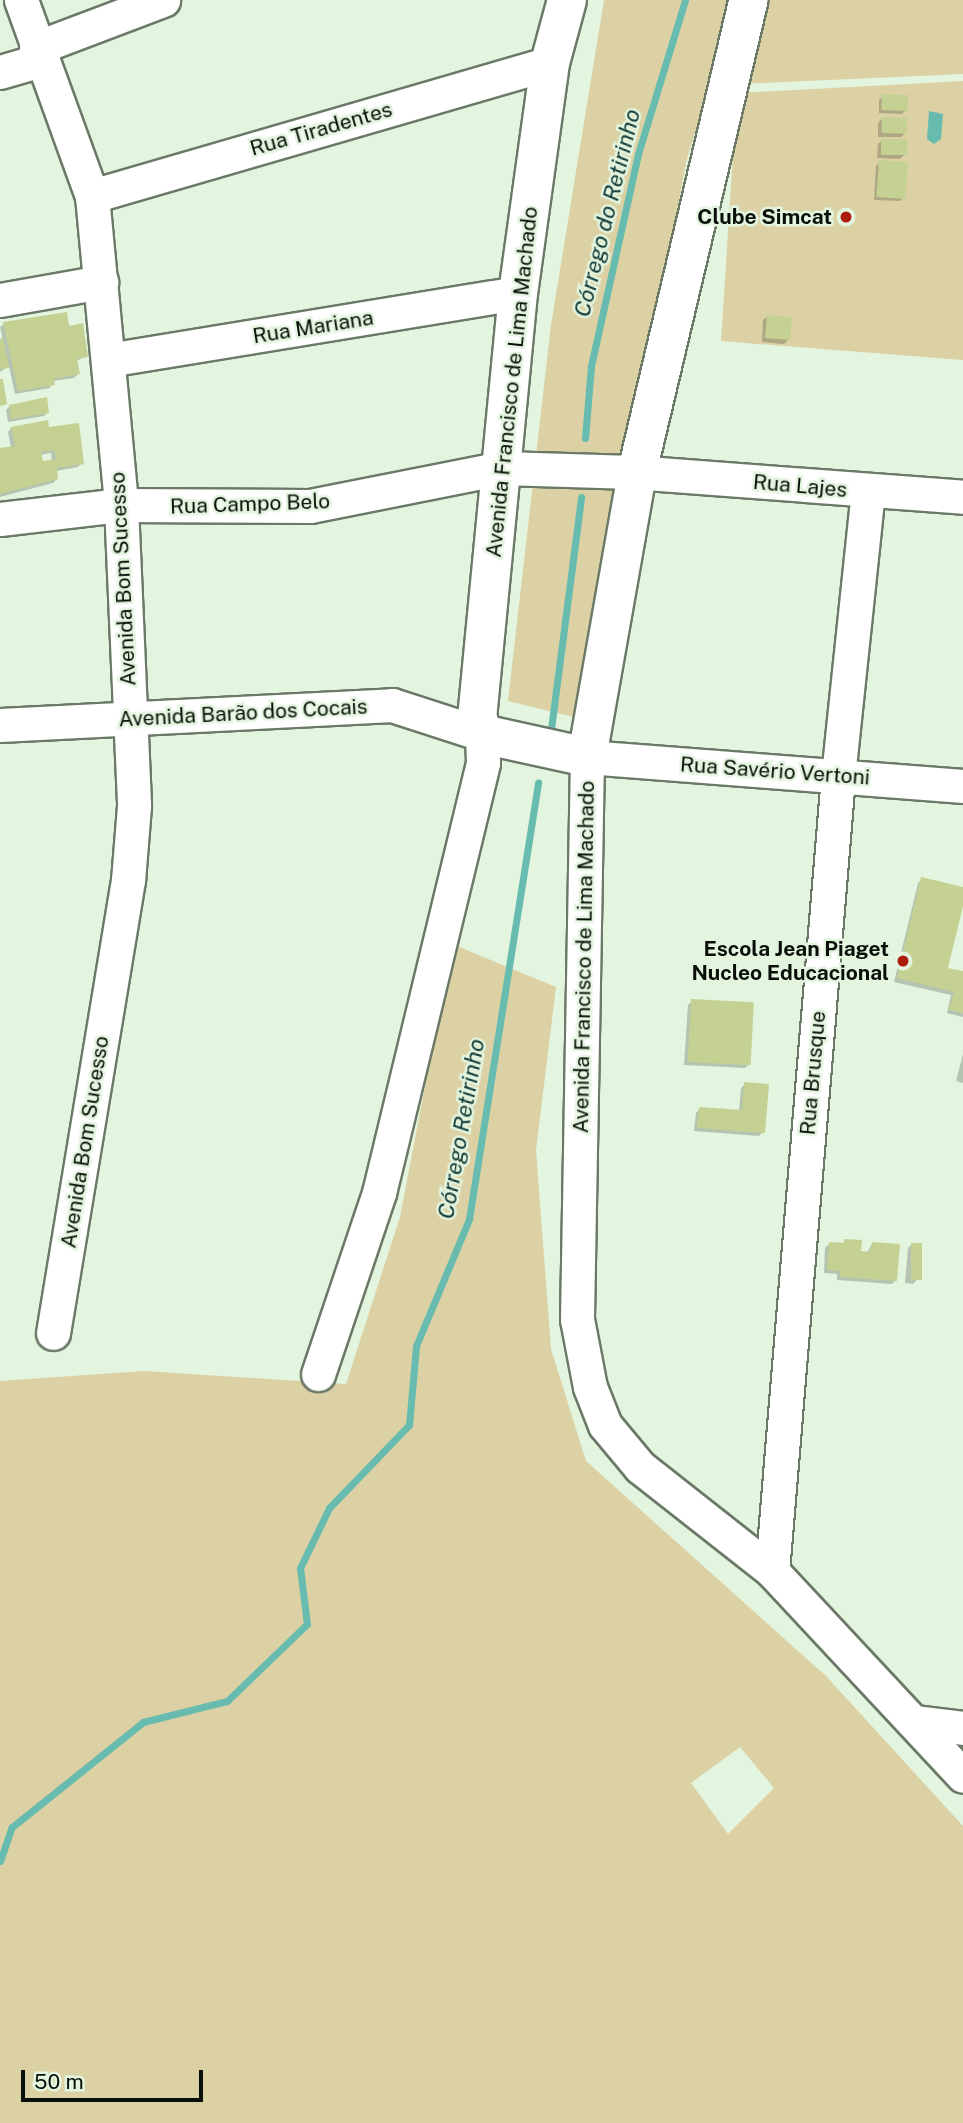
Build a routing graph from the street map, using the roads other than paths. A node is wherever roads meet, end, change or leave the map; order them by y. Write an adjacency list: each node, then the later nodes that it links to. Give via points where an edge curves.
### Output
1 (21, 0): 5 (street, Avenida Bom Sucesso)
2 (163, 0): 5 (street)
3 (567, 0): 6 (main road, Avenida Francisco de Lima Machado)
4 (749, 0): 14 (main road, Avenida Francisco de Lima Machado)
5 (39, 54): 7 (street); 8 (street, Avenida Bom Sucesso)
6 (550, 63): 8 (street, Rua Tiradentes); 10 (main road, Avenida Francisco de Lima Machado)
7 (0, 72)
8 (92, 196): 9 (street, Avenida Bom Sucesso)
9 (101, 282): 11 (street); 12 (street, Avenida Bom Sucesso)
10 (518, 293): 12 (street, Rua Mariana); 13 (main road, Avenida Francisco de Lima Machado)
11 (0, 300)
12 (108, 360): 17 (street, Avenida Bom Sucesso)
13 (502, 468): 14 (street, Rua Campo Belo); 17 (street, Rua Campo Belo, via 310,506); 21 (main road, Avenida Francisco de Lima Machado, via 477,715)
14 (637, 472): 15 (street, Rua Lajes); 22 (main road, Avenida Francisco de Lima Machado)
15 (868, 491): 16 (street, Rua Lajes); 23 (street, Rua Brusque)
16 (963, 497)
17 (121, 505): 18 (street, Rua Campo Belo); 19 (street, Avenida Bom Sucesso)
18 (0, 519)
19 (130, 718): 20 (street, Avenida Barão dos Cocais); 21 (street, Avenida Barão dos Cocais, via 392,705); 25 (street, Avenida Bom Sucesso, via 134,806 128,880)
20 (0, 725)
21 (482, 734): 22 (main road); 26 (street, Avenida Francisco de Lima Machado, via 483,763 379,1193)
22 (587, 757): 23 (street, Rua Savério Vertoni); 27 (street, Avenida Francisco de Lima Machado, via 577,1319 590,1387 605,1425 640,1466)
23 (838, 776): 24 (street, Rua Savério Vertoni); 27 (street, Rua Brusque)
24 (963, 786)
25 (53, 1333)
26 (318, 1374)
27 (772, 1571): 28 (street, Avenida Francisco de Lima Machado)
28 (914, 1722): 29 (street); 30 (street, Avenida Francisco de Lima Machado)
29 (963, 1728)
30 (963, 1776)

